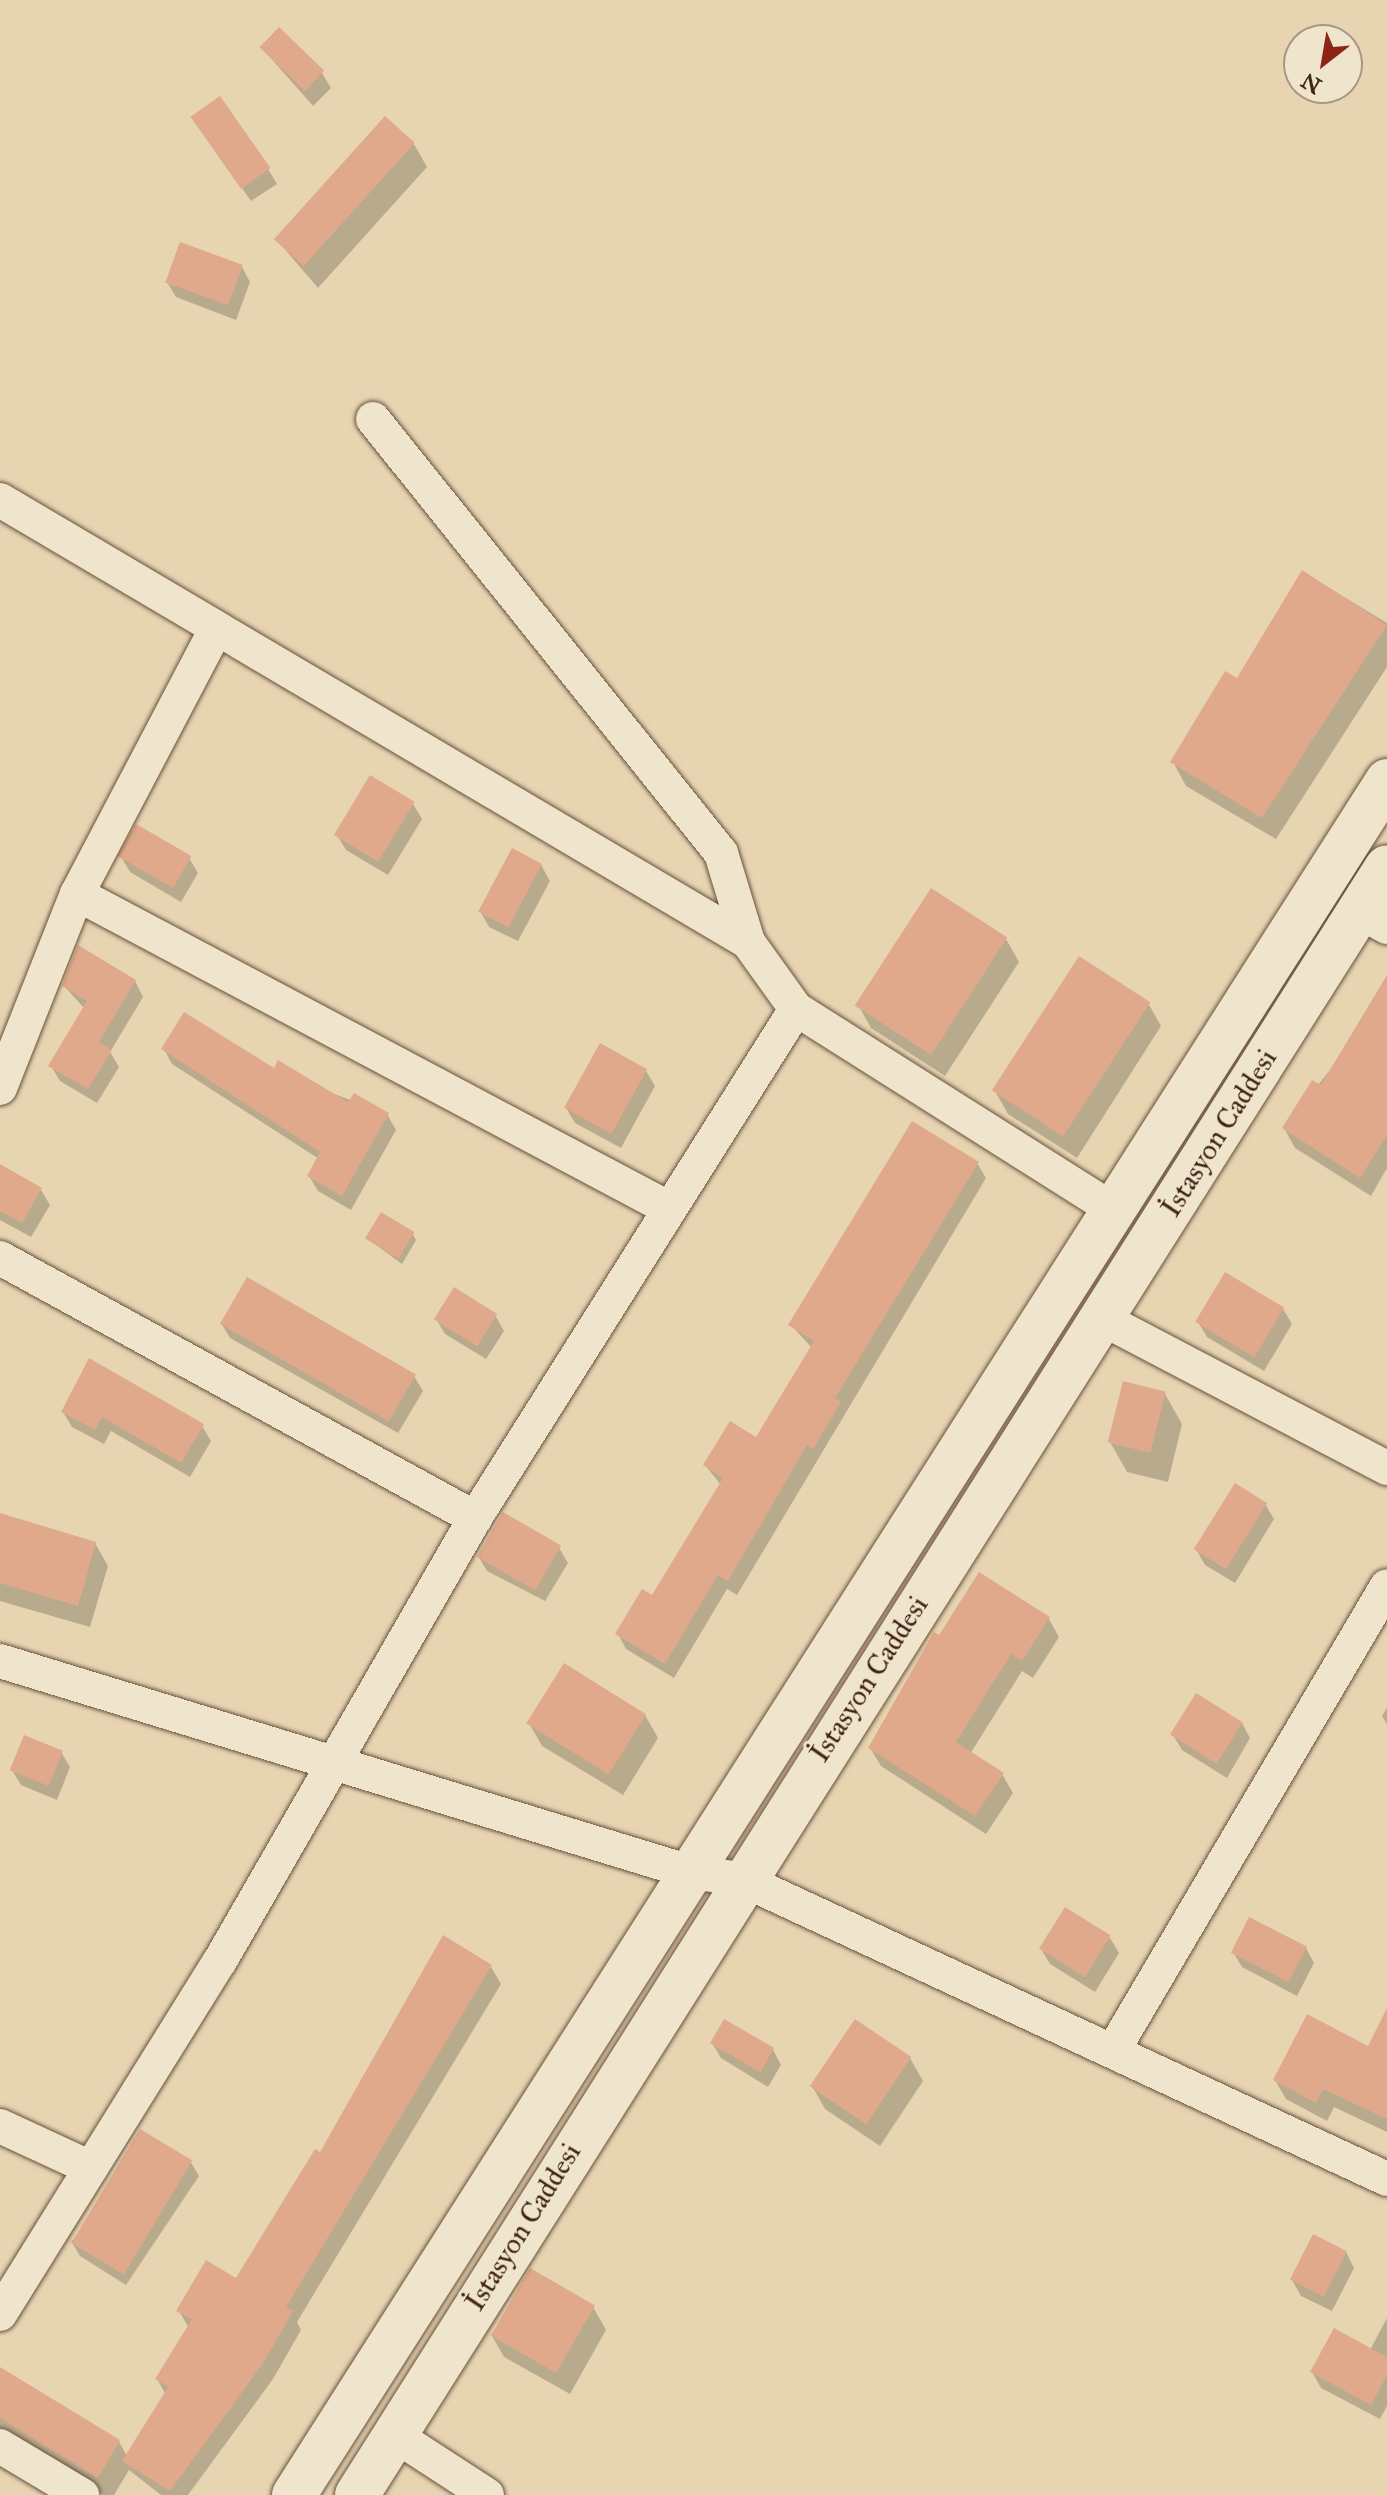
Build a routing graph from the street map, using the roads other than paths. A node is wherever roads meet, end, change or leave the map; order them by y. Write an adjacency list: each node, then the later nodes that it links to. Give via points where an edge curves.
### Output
1 (373, 419): 8 (street, via 721,853)
2 (0, 500): 3 (street)
3 (216, 629): 6 (street); 8 (street)
4 (1387, 781): 13 (main road)
5 (1387, 867): 7 (main road, İstasyon Caddesi)
6 (77, 894): 10 (street); 12 (street)
7 (1373, 919): 15 (main road, İstasyon Caddesi)
8 (748, 942): 9 (street)
9 (796, 1009): 12 (street); 13 (street)
10 (8, 1043): 11 (street)
11 (0, 1088)
12 (668, 1208): 17 (street)
13 (1114, 1210): 21 (main road)
14 (0, 1258): 17 (street)
15 (1101, 1318): 16 (street); 22 (main road, İstasyon Caddesi)
16 (1387, 1468)
17 (475, 1518): 20 (street)
18 (1387, 1586): 23 (street)
19 (0, 1661): 20 (street)
20 (330, 1764): 21 (street); 25 (street)
21 (690, 1872): 22 (street); 31 (main road)
22 (741, 1879): 23 (street); 28 (main road, İstasyon Caddesi)
23 (1114, 2049): 26 (street)
24 (0, 2126): 25 (street)
25 (91, 2168): 27 (street)
26 (1387, 2179)
27 (0, 2314)
28 (393, 2434): 32 (main road, İstasyon Caddesi); 33 (street)
29 (0, 2446): 30 (street)
30 (82, 2495)
31 (294, 2495)
32 (357, 2495)
33 (487, 2495)

